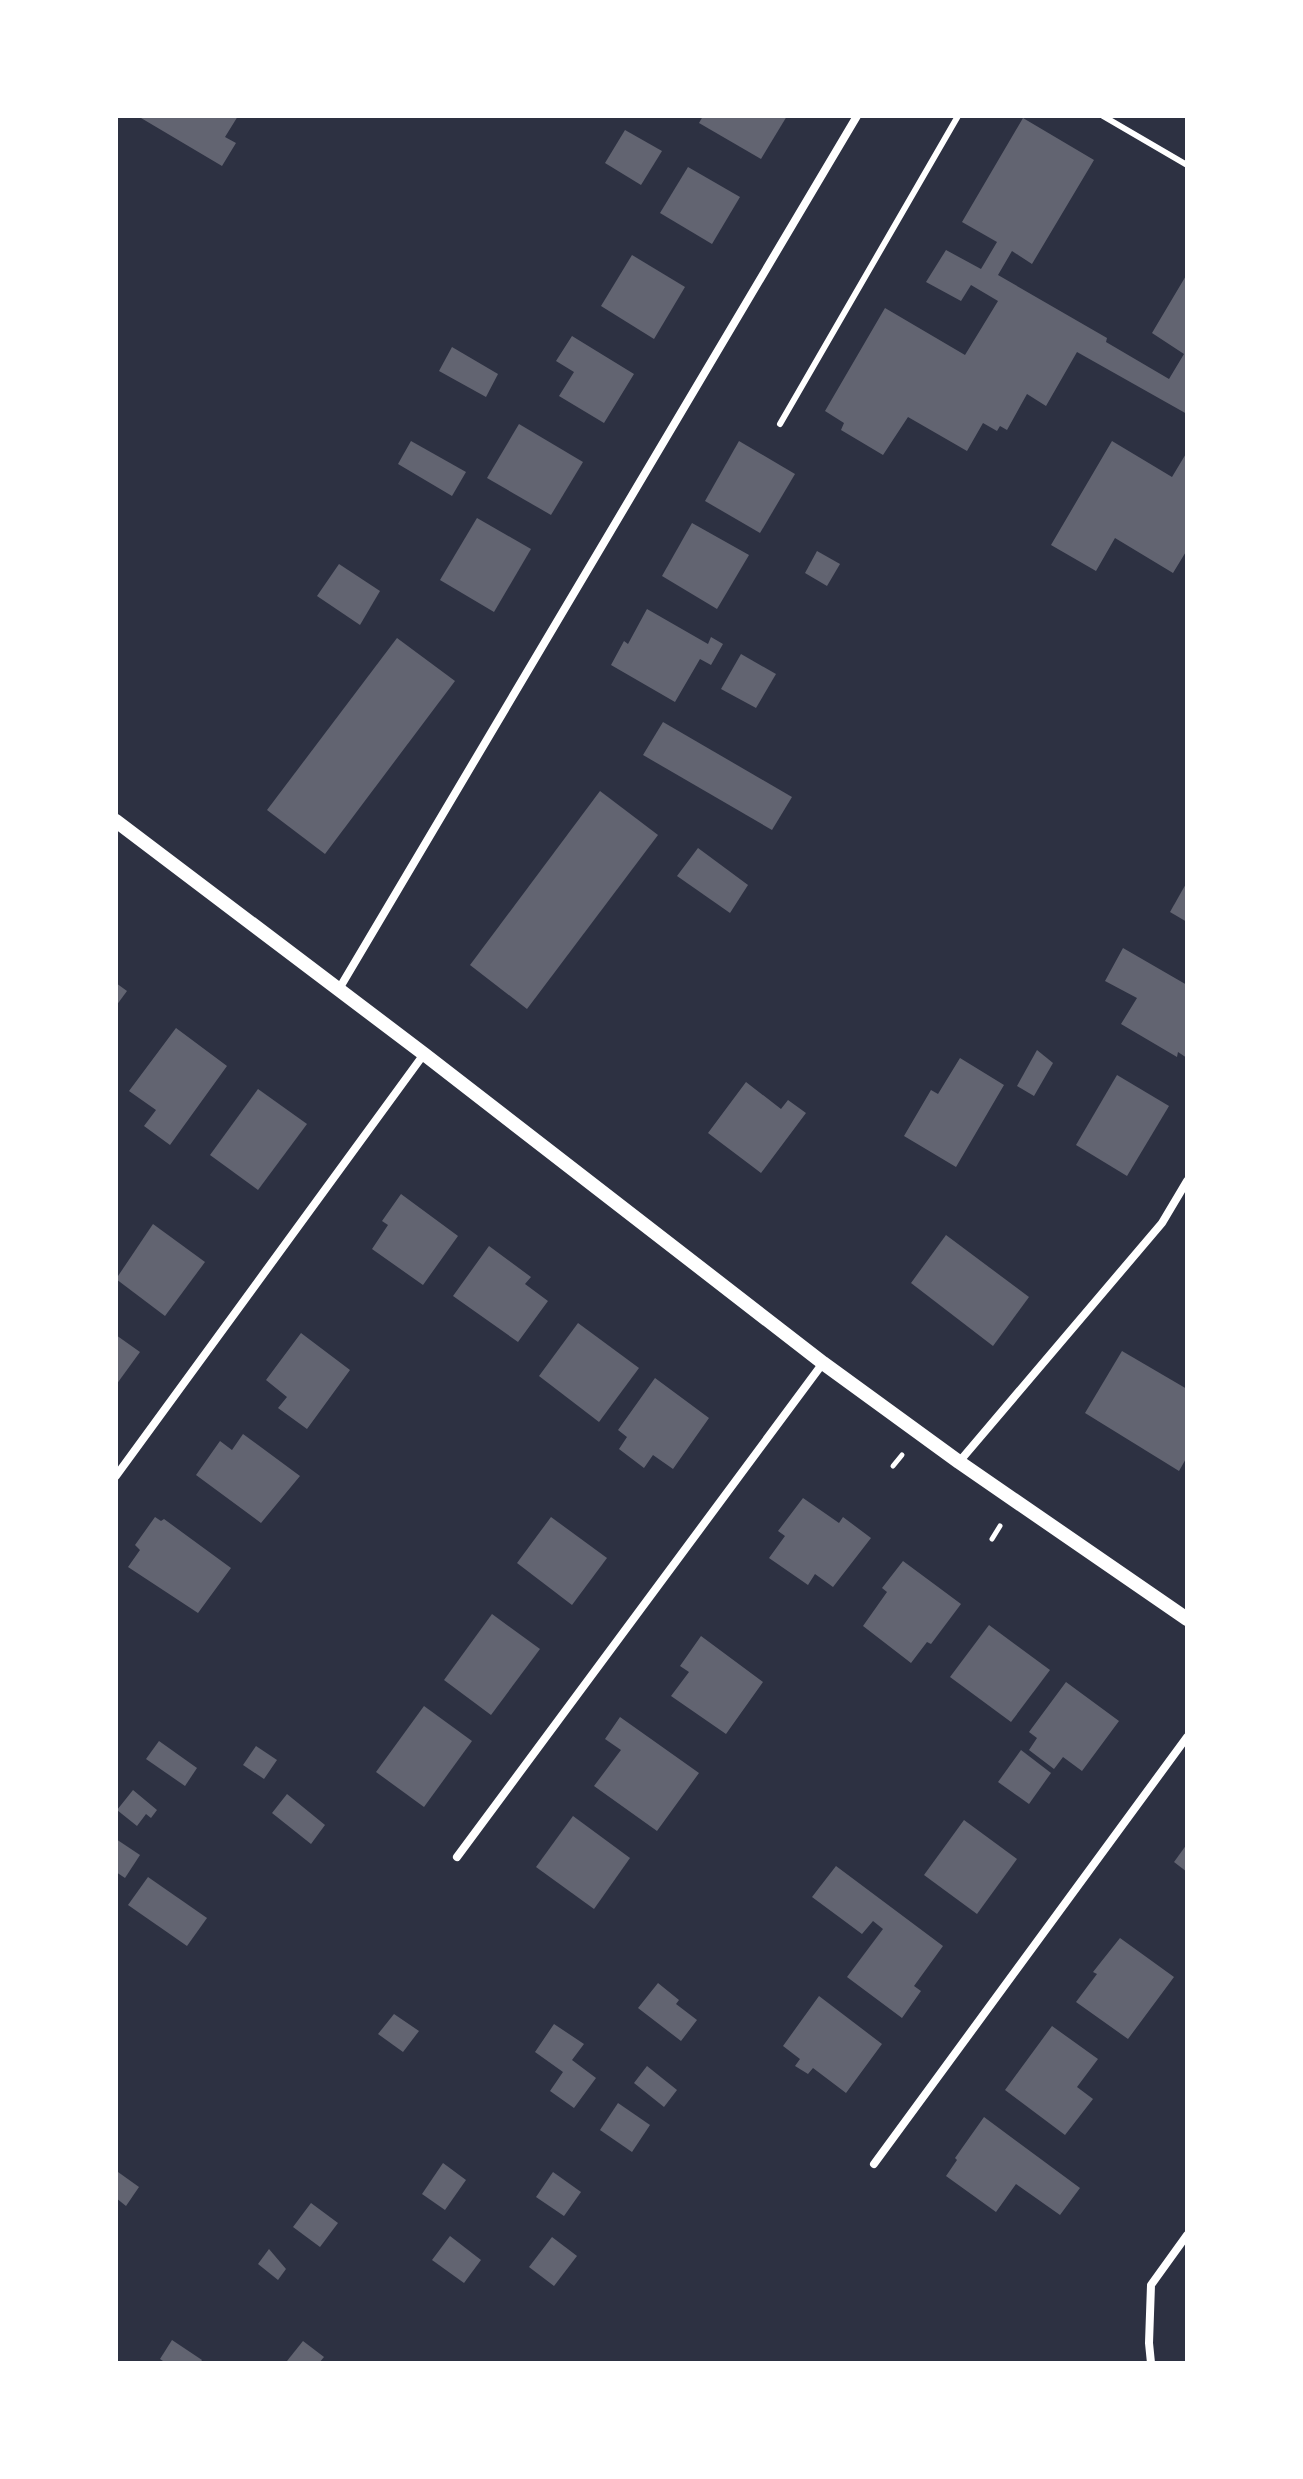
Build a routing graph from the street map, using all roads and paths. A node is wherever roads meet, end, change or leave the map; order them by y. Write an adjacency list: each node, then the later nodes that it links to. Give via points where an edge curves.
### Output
1 (857, 116): 7 (street)
2 (958, 116): 5 (lane)
3 (1103, 116): 4 (lane)
4 (1187, 165)
5 (780, 424)
6 (116, 821): 7 (street)
7 (339, 989): 8 (street)
8 (424, 1054): 10 (street); 12 (street)
9 (1187, 1181): 11 (street, via 1162,1223)
10 (823, 1363): 11 (street); 15 (street)
11 (959, 1462): 13 (street)
12 (116, 1476)
13 (1187, 1619)
14 (1187, 1737): 16 (street)
15 (457, 1857)
16 (874, 2164)
17 (1187, 2235): 18 (street, via 1151,2285)
18 (1151, 2363)

